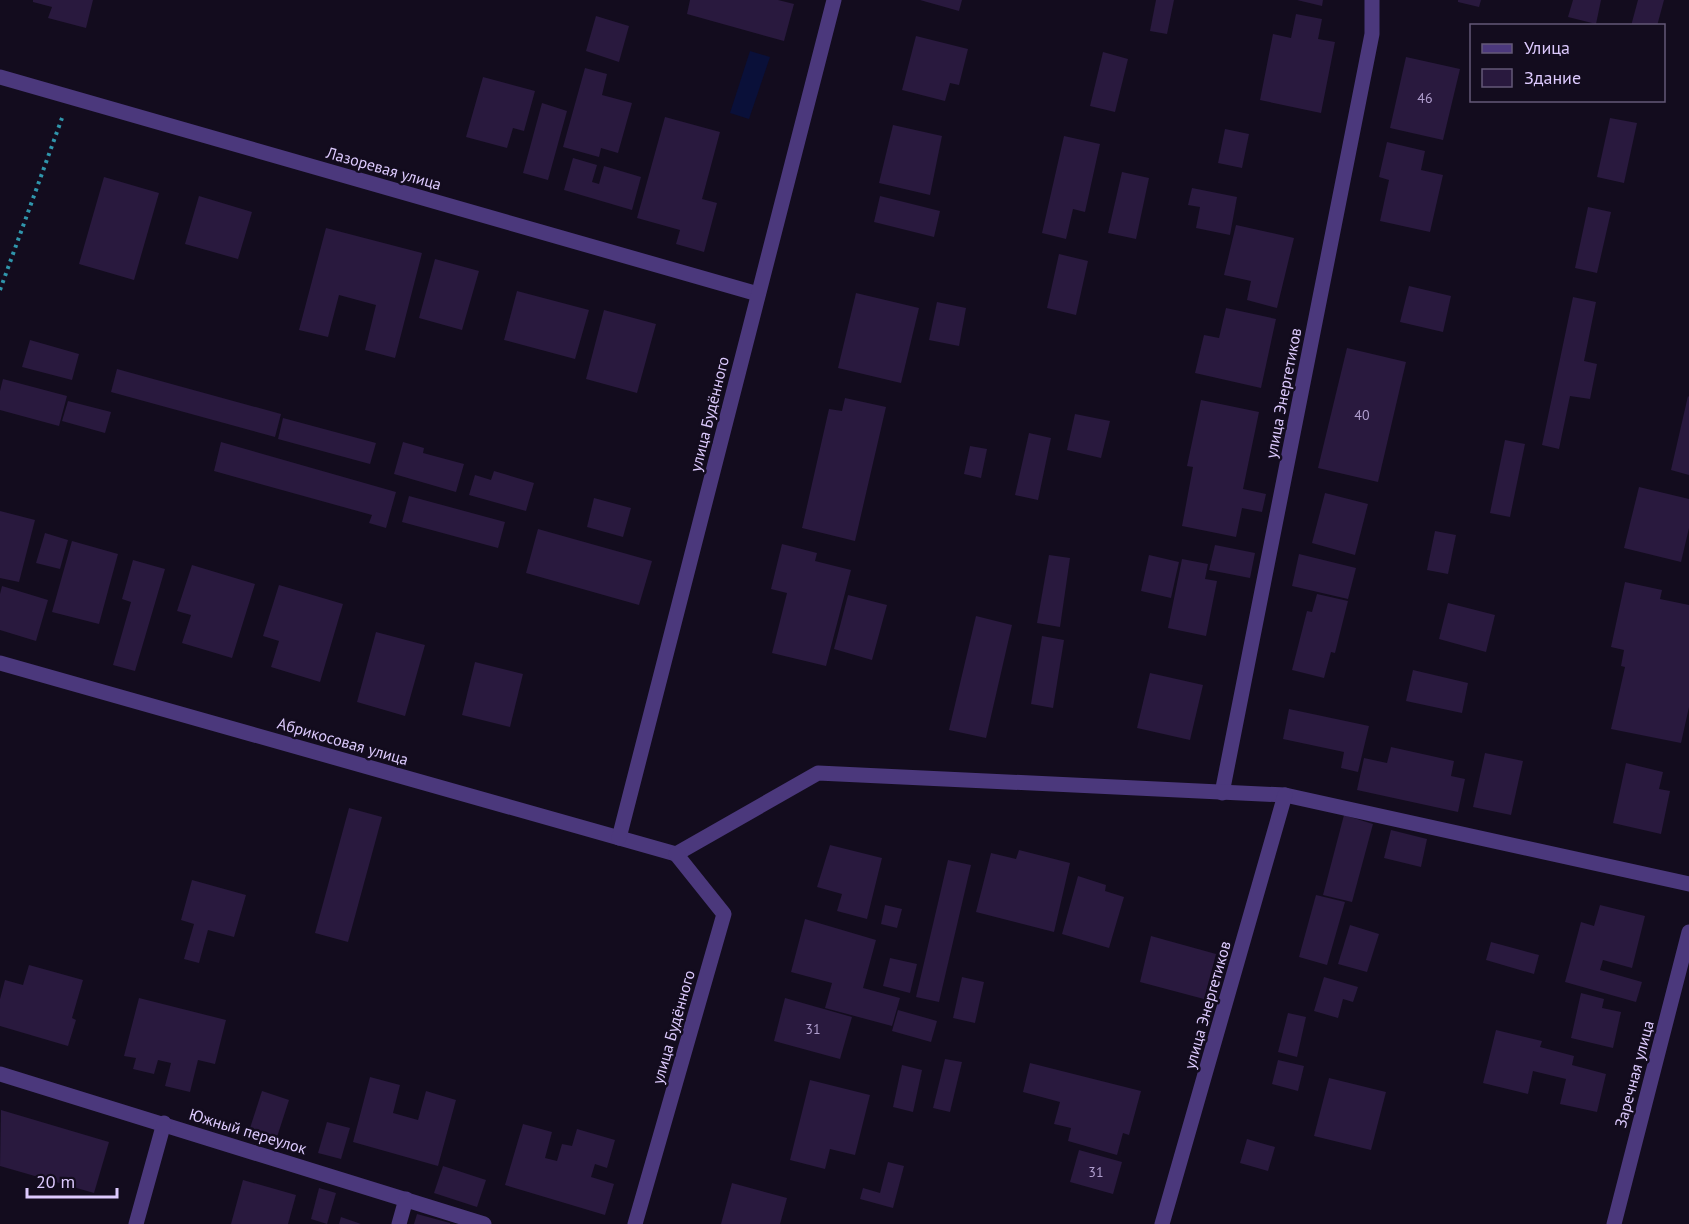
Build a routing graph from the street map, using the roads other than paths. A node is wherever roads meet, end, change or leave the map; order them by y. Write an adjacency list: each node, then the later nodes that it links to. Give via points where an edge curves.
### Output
1 (834, 0): 4 (street, улица Будённого)
2 (1372, 0): 6 (street, улица Энергетиков, via 1372,34)
3 (0, 77): 4 (street, Лазоревая улица)
4 (758, 294): 8 (street, улица Будённого)
5 (0, 663): 8 (street, Абрикосовая улица)
6 (1222, 793): 7 (street); 9 (street, via 818,773)
7 (1285, 795): 10 (street); 19 (street, улица Энергетиков)
8 (620, 838): 9 (street, Абрикосовая улица)
9 (676, 854): 18 (street, улица Будённого, via 724,914)
10 (1689, 884)
11 (1689, 932): 20 (street, Заречная улица)
12 (0, 1074): 13 (street, Южный переулок)
13 (164, 1123): 14 (street, Южный переулок); 15 (street)
14 (406, 1199): 16 (street); 17 (street, Южный переулок)
15 (136, 1224)
16 (399, 1224)
17 (484, 1224)
18 (635, 1224)
19 (1162, 1224)
20 (1614, 1224)

